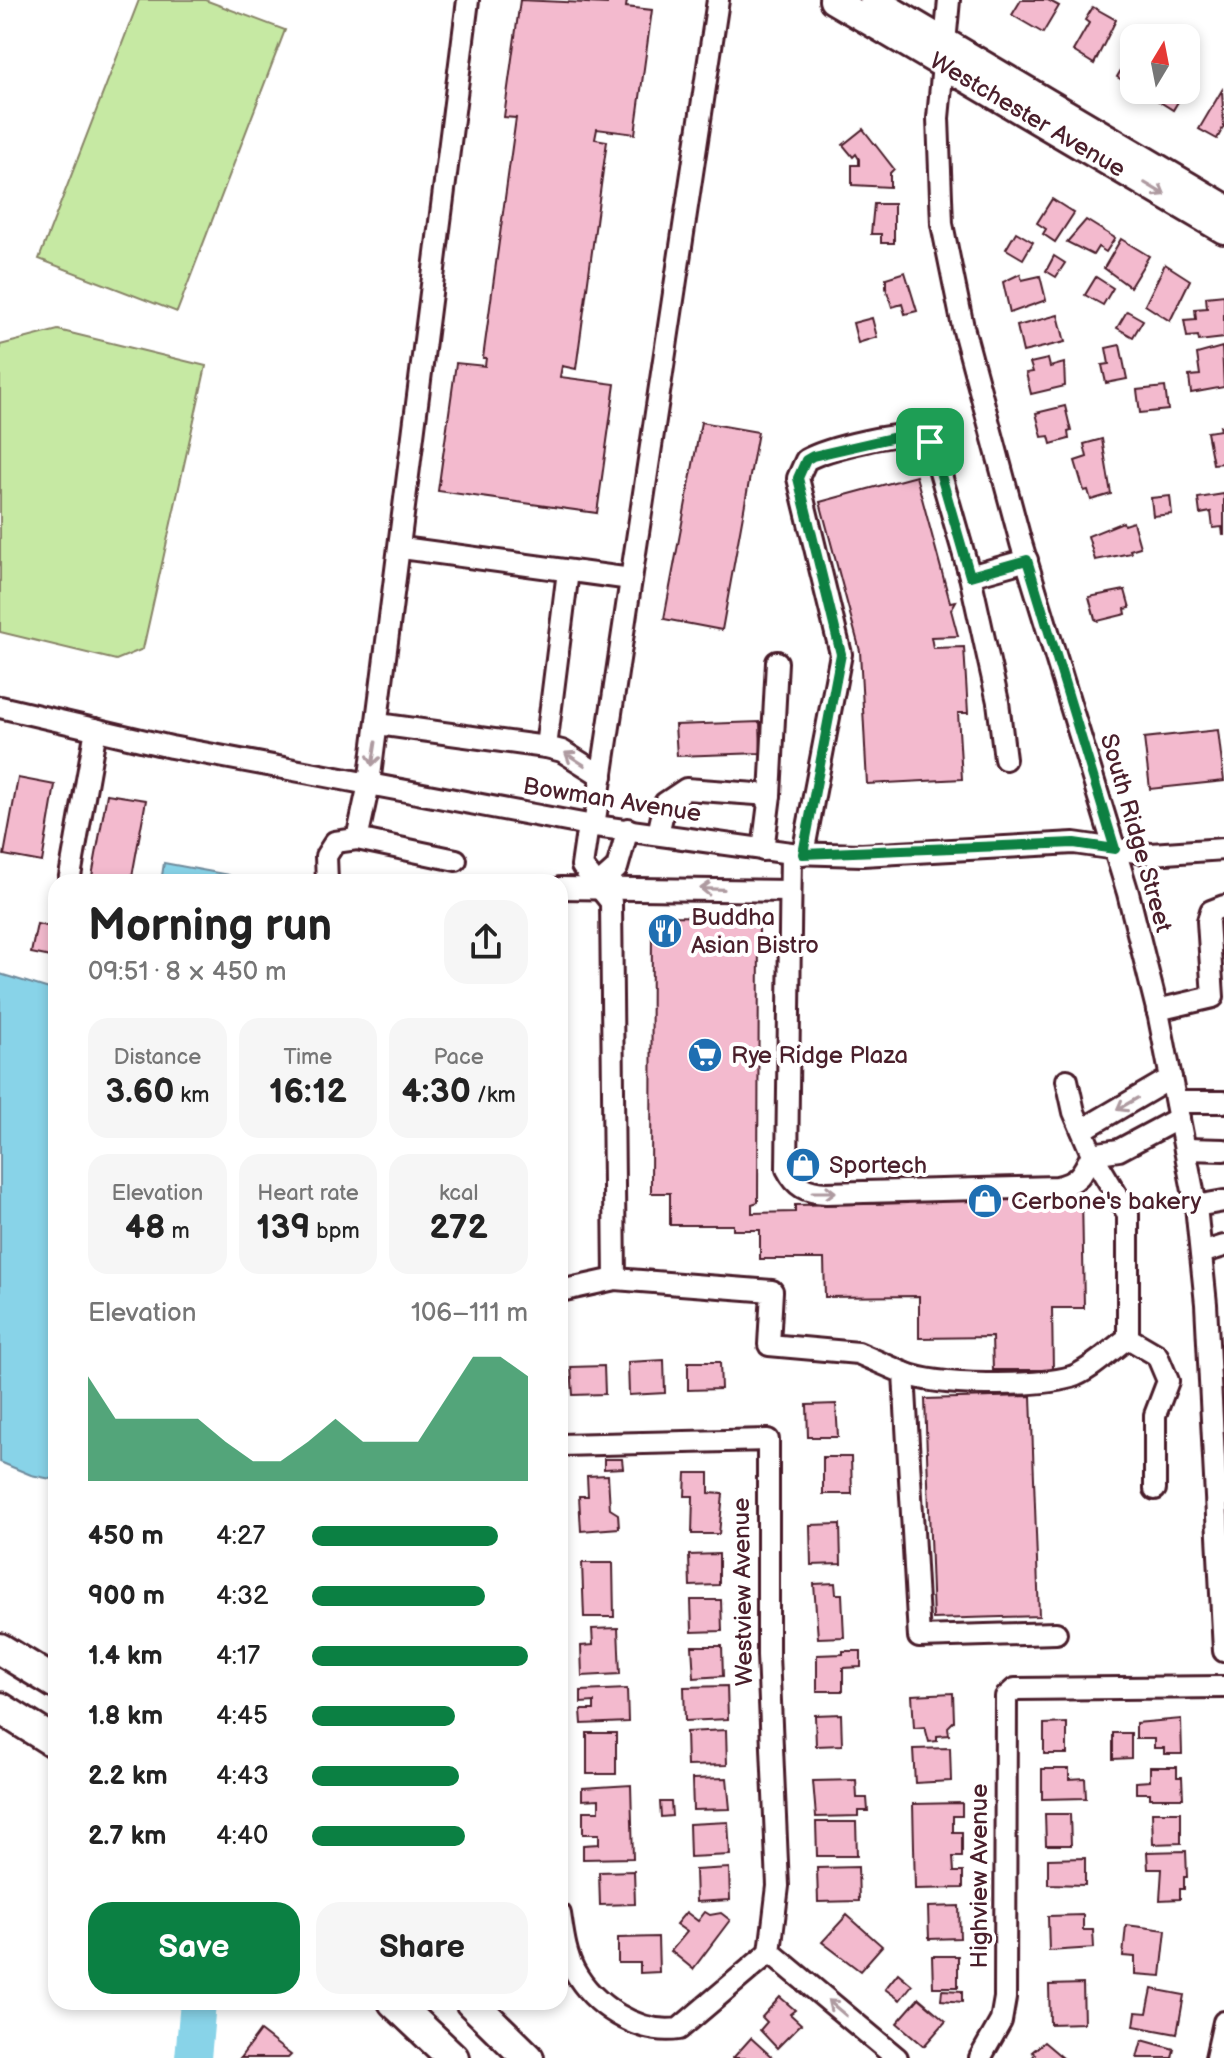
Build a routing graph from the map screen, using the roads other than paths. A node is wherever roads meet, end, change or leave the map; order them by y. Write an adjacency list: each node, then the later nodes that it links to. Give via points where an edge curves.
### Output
1 (468, 0): 9 (street, via 408,460)
2 (718, 0): 13 (street)
3 (833, 0): 6 (main road, Westchester Avenue)
4 (874, 0): 6 (main road, Westchester Avenue)
5 (949, 0): 6 (street, South Ridge Street)
6 (944, 53): 7 (main road, Westchester Avenue); 8 (main road, Westchester Avenue, one-way to 8); 10 (street, South Ridge Street, via 938,118 942,224 963,327)
7 (1224, 207)
8 (1224, 230)
9 (402, 548): 11 (street); 16 (street)
10 (1027, 560): 12 (street); 27 (street, South Ridge Street)
11 (568, 571): 13 (street); 18 (street)
12 (970, 576): 19 (street); 30 (street, via 925,436 896,436 806,460 798,478 841,654)
13 (631, 579): 20 (street)
14 (777, 662): 22 (street)
15 (0, 707): 17 (street, Bowman Avenue)
16 (378, 724): 18 (street); 21 (street, one-way to 21)
17 (96, 729): 21 (street, Bowman Avenue); 32 (street)
18 (546, 747): 20 (street, one-way to 18)
19 (1005, 759)
20 (602, 776): 23 (street)
21 (369, 784): 23 (street, Bowman Avenue); 26 (street)
22 (770, 795): 25 (street, via 686,789 665,803); 29 (street)
23 (591, 826): 24 (street, Bowman Avenue); 34 (street, via 582,866)
24 (628, 829): 25 (street, Bowman Avenue); 34 (street, via 617,868)
25 (658, 834): 29 (street, Bowman Avenue)
26 (357, 839): 31 (street); 33 (street, via 335,842 326,856)
27 (1115, 849): 28 (street, Bowman Avenue, via 1151,854); 30 (street, Bowman Avenue, via 1074,843); 38 (street, South Ridge Street)
28 (1224, 849)
29 (763, 850): 30 (street, Bowman Avenue)
30 (797, 854): 36 (street)
31 (456, 860)
32 (70, 874)
33 (327, 874)
34 (597, 886): 35 (street); 36 (street, one-way to 34); 51 (street, via 611,902)
35 (568, 888)
36 (790, 891): 46 (street, one-way to 46, via 787,1169 794,1182 809,1192 1057,1187 1072,1184 1083,1174)
37 (1224, 906): 38 (street, via 1211,911 1208,921 1213,997)
38 (1157, 1010): 39 (street, South Ridge Street)
39 (1171, 1078): 42 (street, South Ridge Street); 43 (street, one-way to 43)
40 (1067, 1080): 43 (street)
41 (1224, 1102): 42 (street)
42 (1178, 1110): 44 (street, South Ridge Street); 46 (street, via 1119,1150)
43 (1082, 1130): 46 (street)
44 (1185, 1149): 45 (street); 48 (street, South Ridge Street)
45 (1224, 1150)
46 (1092, 1154): 54 (street, via 1128,1214)
47 (1224, 1201): 48 (street)
48 (1196, 1206): 50 (street, South Ridge Street)
49 (1224, 1246): 50 (street)
50 (1201, 1253): 53 (street, South Ridge Street)
51 (615, 1279): 52 (street); 55 (street, via 772,1291 769,1345 858,1353)
52 (568, 1289)
53 (1215, 1304): 56 (street, South Ridge Street)
54 (1128, 1338): 55 (street, via 1075,1376 1050,1380 939,1383); 59 (street, via 1157,1355 1168,1381 1155,1415)
55 (904, 1373): 60 (street, via 919,1637)
56 (1219, 1438): 58 (street, South Ridge Street)
57 (568, 1445): 67 (street, Westview Avenue, via 768,1440 768,1655 778,1886)
58 (1220, 1487): 62 (street, South Ridge Street)
59 (1155, 1489)
60 (1056, 1633)
61 (0, 1649): 63 (highway)
62 (1224, 1651)
63 (48, 1678)
64 (1224, 1687): 75 (street, Highview Avenue, via 1012,1691 1006,1697 1005,1998 1001,2021)
65 (0, 1708): 66 (highway)
66 (48, 1738)
67 (770, 1952): 68 (street, via 679,2029 668,2031 631,2024 588,1988); 74 (street, one-way to 67)
68 (568, 1957)
69 (402, 2010): 72 (highway)
70 (479, 2010): 73 (highway)
71 (1224, 2022): 76 (street)
72 (453, 2058)
73 (528, 2058)
74 (897, 2058)
75 (980, 2058)
76 (1216, 2058)

